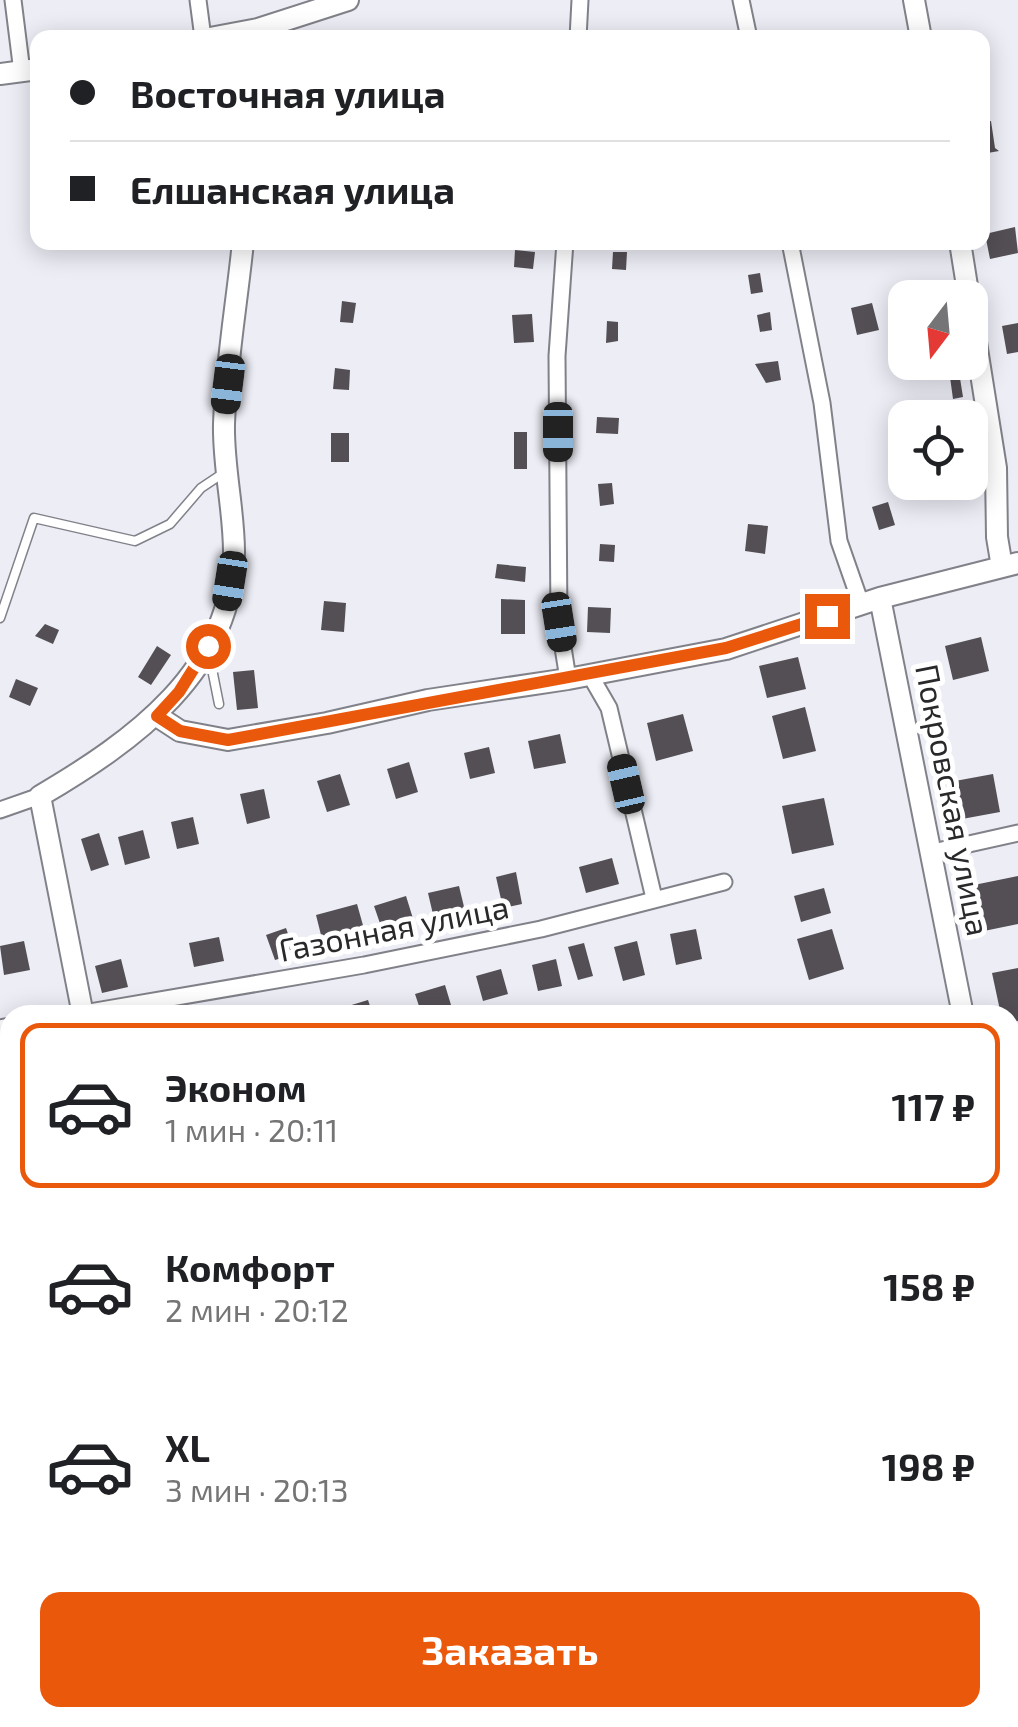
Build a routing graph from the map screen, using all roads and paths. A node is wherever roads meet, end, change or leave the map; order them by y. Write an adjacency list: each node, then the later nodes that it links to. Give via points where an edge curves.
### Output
1 (13, 0): 12 (street)
2 (198, 0): 7 (street)
3 (348, 0): 8 (street)
4 (580, 0): 9 (street)
5 (741, 0): 10 (street)
6 (914, 0): 11 (street)
7 (205, 30)
8 (265, 30)
9 (578, 30)
10 (747, 30)
11 (920, 30)
12 (30, 71): 13 (street)
13 (0, 74)
14 (242, 250): 18 (street)
15 (564, 250): 24 (street, via 557,356 559,622)
16 (792, 250): 20 (street, Покровская улица, via 822,404 839,540)
17 (961, 250): 19 (street)
18 (225, 472): 21 (lane, via 170,524 136,541 34,518); 22 (street, via 234,556 226,606)
19 (1010, 565): 20 (street)
20 (870, 601): 23 (street, via 726,648); 30 (street, Покровская улица)
21 (0, 618)
22 (208, 646): 25 (lane); 26 (street)
23 (590, 675): 24 (street); 32 (street, via 609,708)
24 (568, 679): 26 (street, via 228,740 180,731)
25 (219, 704)
26 (157, 716): 27 (street, via 105,758)
27 (40, 796): 28 (street); 33 (street)
28 (0, 810)
29 (1018, 832): 30 (street)
30 (933, 852): 35 (street, Покровская улица)
31 (724, 882): 32 (street, Газонная улица)
32 (654, 898): 34 (street, Газонная улица, via 364,966)
33 (77, 1005)
34 (132, 1005)
35 (962, 1005)

